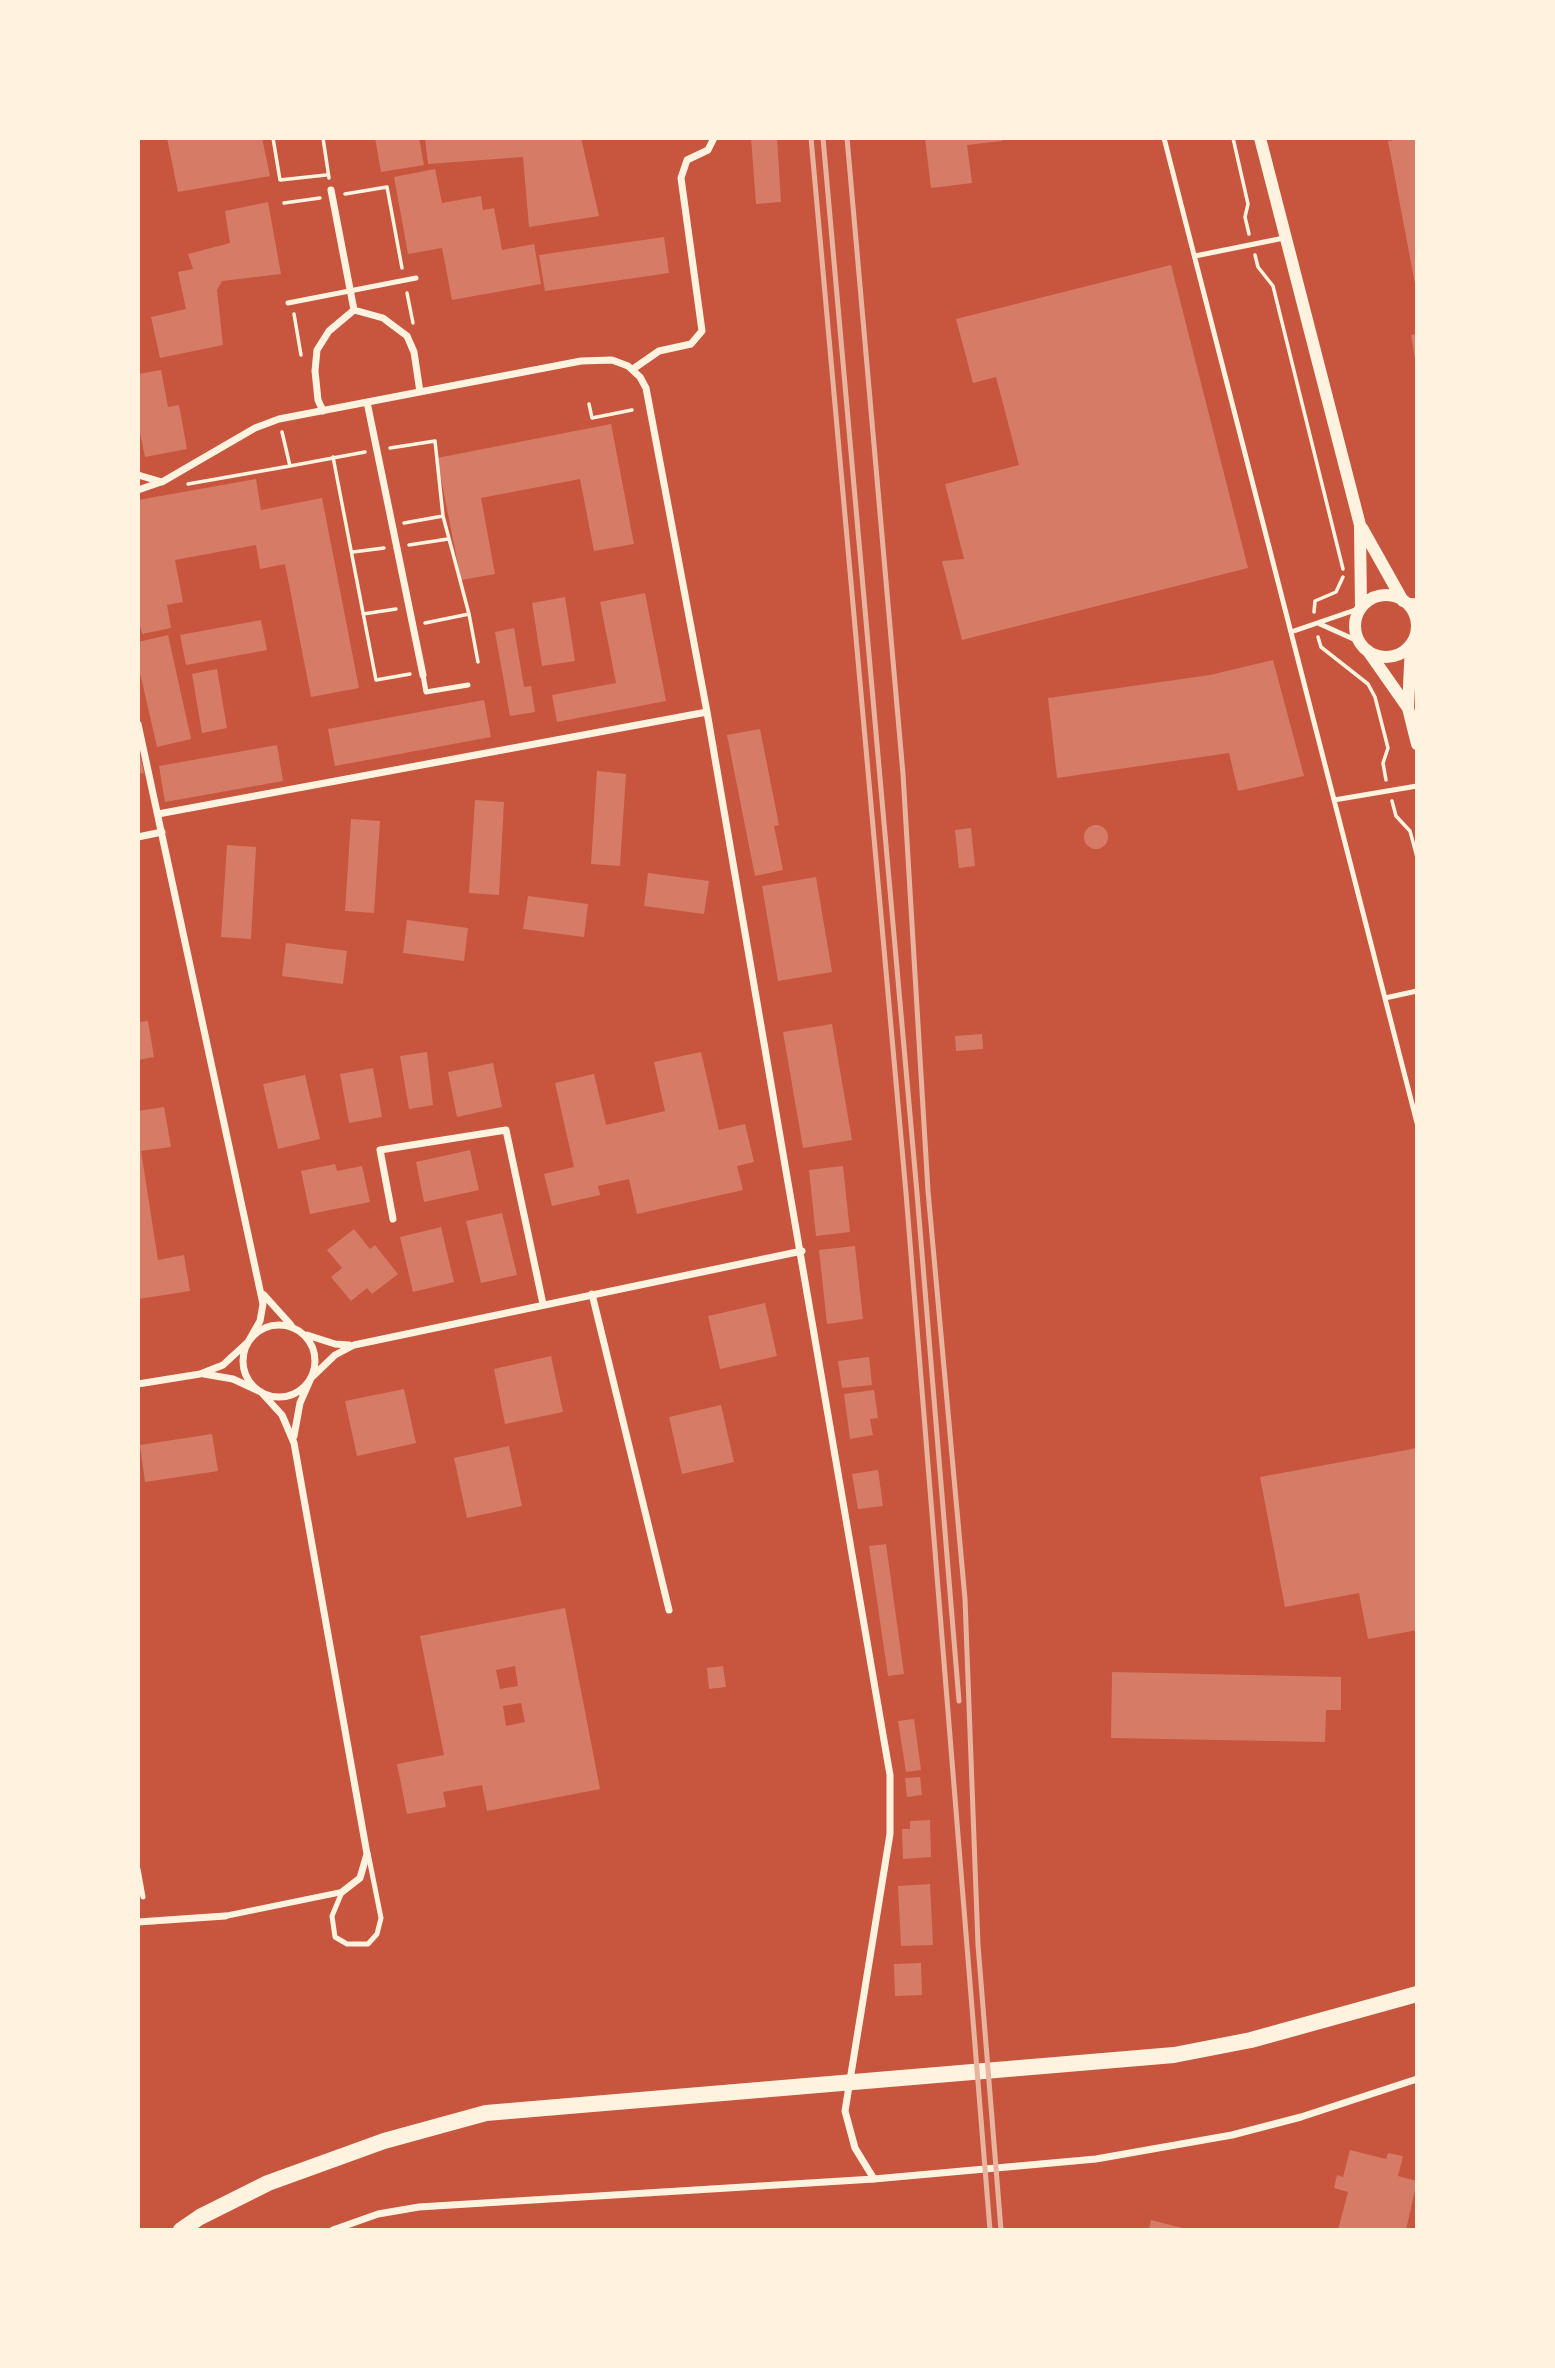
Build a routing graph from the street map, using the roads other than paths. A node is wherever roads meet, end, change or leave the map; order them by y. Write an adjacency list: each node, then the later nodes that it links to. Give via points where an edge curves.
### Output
1 (714, 138): 11 (street, via 708,150 687,160 682,171 703,320 700,337 659,351)
2 (1164, 138): 6 (lane)
3 (1260, 138): 5 (street)
4 (331, 193): 8 (street)
5 (1286, 238): 6 (lane); 18 (street)
6 (1195, 256): 22 (lane)
7 (416, 278): 8 (lane)
8 (350, 290): 9 (lane); 10 (street)
9 (290, 302)
10 (354, 310): 12 (street, via 383,318 407,336); 14 (street, via 329,331 317,350 314,371)
11 (633, 369): 12 (street, via 612,360 587,360); 28 (street, via 643,381 650,403)
12 (420, 392): 13 (street)
13 (367, 402): 14 (street); 25 (street)
14 (323, 411): 16 (street, via 255,428)
15 (138, 475): 16 (street)
16 (162, 482): 17 (street)
17 (138, 490)
18 (1360, 525): 19 (street); 20 (street)
19 (1410, 602): 20 (street, via 1385,595); 23 (street)
20 (1361, 608): 21 (lane); 24 (street, via 1355,625)
21 (1317, 624): 22 (lane); 24 (lane)
22 (1291, 632): 32 (lane)
23 (1414, 636): 24 (street, via 1395,655 1376,655); 27 (street)
24 (1364, 647): 27 (street)
25 (422, 674): 26 (lane, via 426,692)
26 (468, 685)
27 (1408, 708): 30 (street)
28 (707, 712): 33 (street); 40 (street)
29 (138, 724): 33 (street)
30 (1417, 744)
31 (1417, 786): 32 (lane)
32 (1334, 800): 37 (lane)
33 (158, 814): 34 (street)
34 (162, 832): 35 (street); 41 (street)
35 (138, 837)
36 (1417, 991): 37 (lane)
37 (1385, 998): 38 (lane)
38 (1417, 1123)
39 (393, 1219): 43 (street, via 380,1150 506,1130)
40 (802, 1251): 42 (street); 61 (street, via 892,1787 891,1826 845,2111 855,2148)
41 (262, 1291): 44 (street, via 279,1315); 45 (street, via 260,1321)
42 (592, 1294): 43 (street); 52 (street)
43 (543, 1304): 46 (street)
44 (298, 1330): 45 (street, via 270,1325); 46 (street, via 326,1342); 48 (street, via 314,1350)
45 (248, 1342): 47 (street, via 229,1361); 50 (street, via 243,1367)
46 (354, 1345): 48 (street, via 335,1355)
47 (200, 1374): 49 (street); 50 (street, via 233,1379)
48 (311, 1378): 50 (street, via 289,1395); 51 (street, via 298,1412)
49 (138, 1384)
50 (261, 1392): 51 (street, via 282,1415)
51 (294, 1443): 53 (street)
52 (669, 1610)
53 (366, 1846): 55 (street, via 360,1878); 55 (lane, via 381,1917 377,1934 368,1944 346,1944 335,1937 332,1916)
54 (138, 1869): 56 (lane)
55 (342, 1892): 57 (street)
56 (143, 1897)
57 (225, 1916): 58 (street)
58 (138, 1922)
59 (1417, 1994): 62 (main road, via 1251,2040 1174,2055 486,2113 384,2140 268,2183)
60 (1417, 2079): 61 (street, via 1301,2116 1162,2149)
61 (874, 2179): 63 (street, via 419,2207 378,2214)
62 (181, 2230)
63 (333, 2230)

